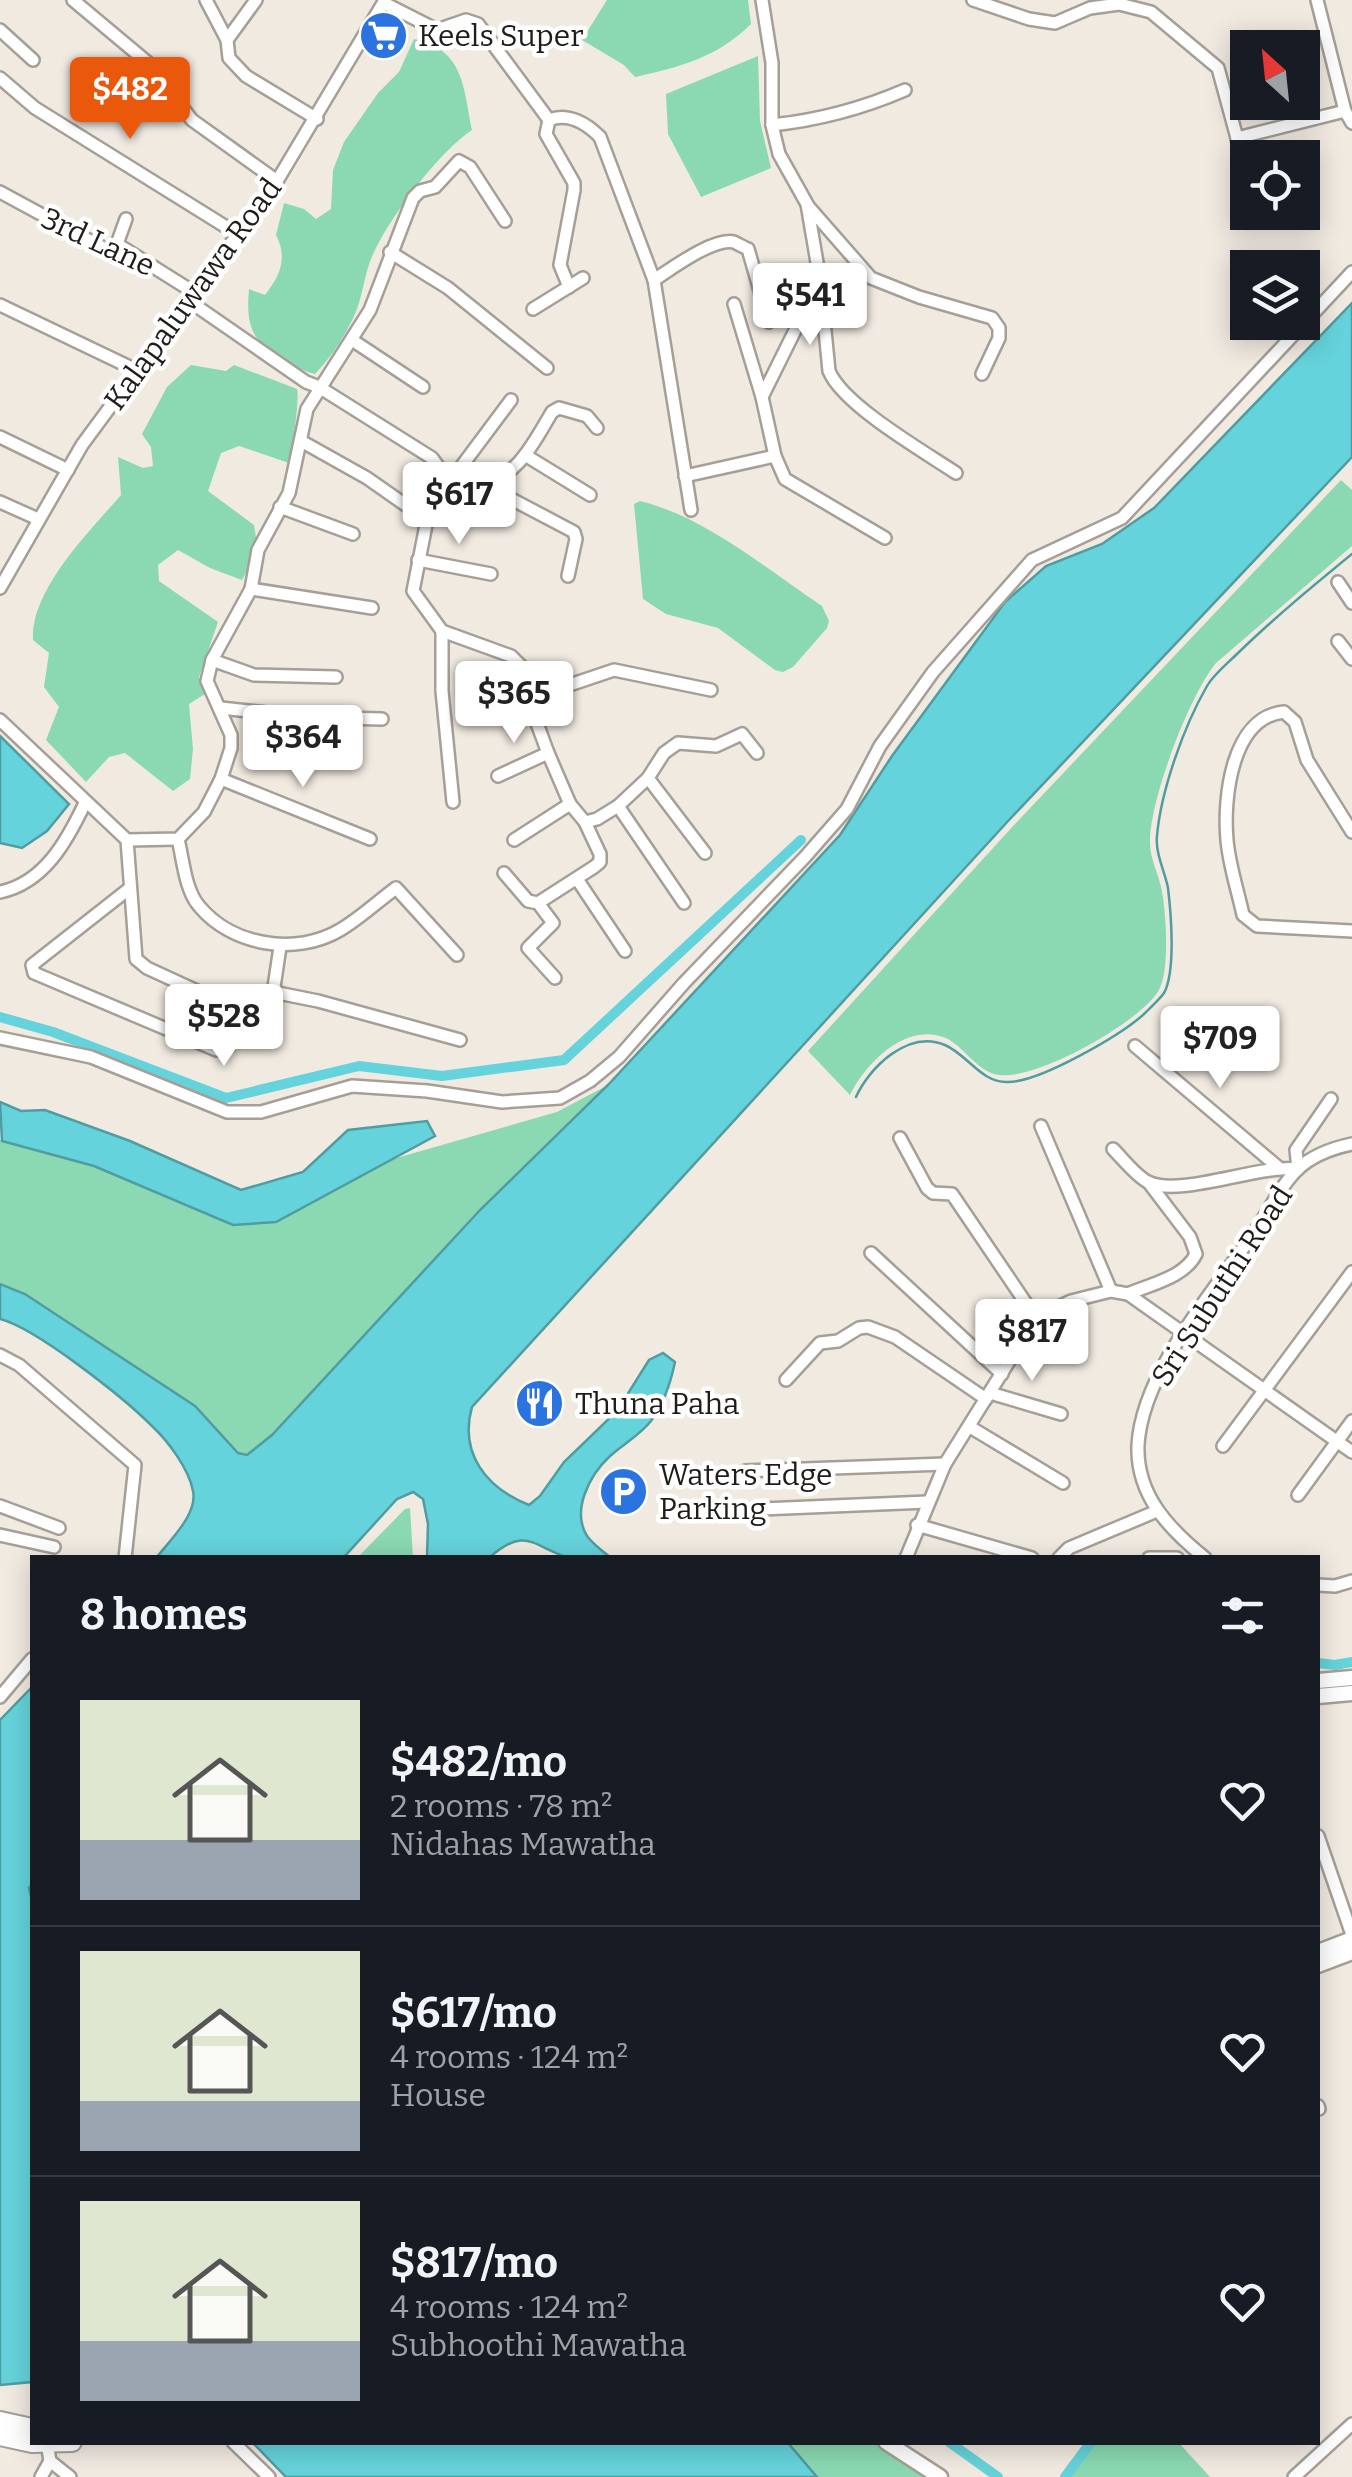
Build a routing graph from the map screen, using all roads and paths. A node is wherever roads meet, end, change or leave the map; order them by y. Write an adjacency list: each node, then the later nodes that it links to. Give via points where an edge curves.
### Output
1 (73, 0): 19 (street, via 148,62 192,120)
2 (206, 0): 9 (street)
3 (256, 0): 9 (street)
4 (762, 0): 17 (street)
5 (1317, 0): 13 (street)
6 (384, 1): 14 (street, Kalapaluwawa Road); 15 (street, via 438,30 466,20 478,24)
7 (979, 1): 18 (street, via 1055,23 1119,4 1150,12 1218,68)
8 (0, 30): 10 (street)
9 (226, 40): 14 (street, via 229,58 246,76)
10 (34, 60)
11 (0, 78): 24 (street, via 35,108)
12 (905, 90): 17 (street, via 862,109)
13 (1345, 111): 16 (street); 18 (street)
14 (317, 119): 19 (street, Kalapaluwawa Road)
15 (549, 120): 29 (street, via 572,119 600,138); 31 (street, via 546,134 574,182 560,266)
16 (1352, 123)
17 (772, 125): 21 (street, via 779,154)
18 (1237, 138)
19 (276, 182): 24 (street, Kalapaluwawa Road)
20 (0, 192): 25 (street, 3rd Lane, via 107,250)
21 (807, 204): 30 (street); 40 (street, via 871,278 992,318 999,338)
22 (126, 219): 25 (street)
23 (505, 221): 26 (street, via 459,160 435,187 413,198)
24 (239, 235): 32 (street, Kalapaluwawa Road)
25 (117, 244): 32 (street, 3rd Lane)
26 (390, 252): 37 (street); 38 (street, via 448,288)
27 (1352, 272): 109 (street, via 1122,518 1032,560 922,686 847,809 590,1082 560,1098 502,1102 352,1086 260,1112 227,1112 91,1056)
28 (583, 278): 31 (street)
29 (654, 280): 36 (street, via 692,256 734,242 748,249); 52 (street)
30 (820, 280): 43 (street); 51 (street, via 832,381)
31 (568, 286): 35 (street)
32 (192, 297): 39 (street, Kalapaluwawa Road); 41 (street, 3rd Lane)
33 (734, 304): 43 (street)
34 (0, 305): 39 (street)
35 (533, 309)
36 (769, 322)
37 (352, 340): 41 (street); 42 (street)
38 (546, 368)
39 (138, 371): 50 (street, Kalapaluwawa Road)
40 (982, 374)
41 (320, 387): 47 (street); 53 (street, 3rd Lane, via 432,458)
42 (423, 387)
43 (762, 397): 49 (street)
44 (512, 400): 53 (street)
45 (597, 428): 48 (street, via 587,416 559,408)
46 (0, 437): 50 (street)
47 (301, 441): 57 (street); 60 (street)
48 (525, 455): 54 (street, via 500,481); 55 (street)
49 (774, 456): 52 (street); 62 (street, via 785,480)
50 (68, 470): 59 (street, Kalapaluwawa Road)
51 (956, 473)
52 (685, 476): 58 (street)
53 (448, 477): 54 (street); 60 (street)
54 (481, 484): 66 (street, via 574,532)
55 (590, 495)
56 (0, 502): 59 (street)
57 (280, 507): 61 (street); 69 (street, via 258,550)
58 (691, 510)
59 (38, 520): 64 (street, Kalapaluwawa Road)
60 (427, 520): 63 (street)
61 (353, 534)
62 (886, 538)
63 (418, 560): 65 (street); 72 (street, via 413,591)
64 (5, 567): 68 (street, Kalapaluwawa Road)
65 (491, 574)
66 (568, 576)
67 (1338, 582): 70 (street)
68 (0, 588)
69 (251, 589): 71 (street); 75 (street)
70 (1352, 603)
71 (372, 608)
72 (442, 631): 78 (street, via 510,656 524,668); 87 (street)
73 (1338, 642): 74 (street)
74 (1352, 658)
75 (212, 660): 76 (street, via 254,675); 79 (street, via 207,680)
76 (336, 677)
77 (711, 690): 78 (street, via 614,670)
78 (528, 700): 82 (street)
79 (221, 708): 80 (street); 86 (street, via 231,748)
80 (382, 719)
81 (0, 720): 88 (street)
82 (548, 753): 84 (street); 89 (street)
83 (757, 753): 85 (street, via 742,734 716,746 678,744)
84 (498, 776)
85 (648, 778): 90 (street); 97 (street)
86 (221, 779): 93 (street); 95 (street, via 204,812)
87 (453, 802)
88 (86, 803): 94 (street); 101 (street, via 50,863 18,888)
89 (570, 804): 91 (street); 96 (street)
90 (618, 806): 91 (street); 103 (street)
91 (585, 822): 99 (street, via 600,862)
92 (1350, 822): 104 (street, via 1308,760 1295,722 1284,712 1252,725 1229,786 1226,840 1243,915 1257,926)
93 (370, 839)
94 (126, 840): 95 (street); 100 (street)
95 (178, 840): 105 (street, via 197,904 226,928)
96 (514, 840)
97 (704, 854)
98 (504, 873): 102 (street, via 528,901)
99 (577, 880): 102 (street); 106 (street)
100 (130, 888): 100 (street, via 47,950 32,965 34,973 216,1050 228,1047 240,1020 236,1009 136,959)
101 (0, 892)
102 (538, 903): 108 (street, via 552,924 528,948)
103 (684, 903)
104 (1352, 931)
105 (280, 947): 107 (street, via 339,931 396,888); 110 (street, via 278,993)
106 (625, 951)
107 (457, 956)
108 (556, 978)
109 (0, 1038)
110 (460, 1040)
111 (1135, 1046): 117 (street)
112 (1330, 1100): 118 (street, via 1296,1150)
113 (1041, 1126): 122 (street)
114 (900, 1138): 124 (street, via 927,1188 952,1194)
115 (1352, 1144): 118 (street, Sri Subuthi Road)
116 (1113, 1149): 119 (street)
117 (1278, 1167): 118 (street); 119 (street, via 1215,1182)
118 (1298, 1169): 125 (street, Sri Subuthi Road)
119 (1149, 1183): 123 (street, via 1196,1254 1180,1272)
120 (871, 1252): 127 (street)
121 (1352, 1272): 129 (street)
122 (1111, 1291): 123 (street); 124 (street)
123 (1128, 1294): 125 (street)
124 (1036, 1318): 127 (street)
125 (1184, 1335): 129 (street); 144 (street, Sri Subuthi Road, via 1142,1412 1142,1478)
126 (0, 1354): 149 (street, via 135,1465)
127 (1002, 1374): 130 (street)
128 (786, 1380): 130 (street, via 820,1343 838,1342 868,1326)
129 (1264, 1392): 134 (street); 135 (street)
130 (988, 1396): 131 (street); 133 (street)
131 (1062, 1414)
132 (1352, 1421): 134 (street)
133 (970, 1427): 137 (street); 139 (street)
134 (1338, 1442): 136 (street); 140 (street)
135 (1223, 1446)
136 (1352, 1452)
137 (945, 1464): 138 (street); 141 (street)
138 (745, 1471)
139 (1064, 1483)
140 (1298, 1495)
141 (926, 1502): 143 (street); 145 (street)
142 (0, 1506): 146 (street)
143 (695, 1512)
144 (1157, 1512): 152 (street); 153 (street, Sri Subuthi Road)
145 (917, 1525): 150 (street); 151 (street)
146 (59, 1528)
147 (0, 1535): 148 (street)
148 (54, 1547)
149 (125, 1555)
150 (907, 1555)
151 (1022, 1555)
152 (1062, 1555)
153 (1202, 1555)
154 (1352, 1581): 155 (street)
155 (1320, 1585)
156 (30, 1661): 161 (street)
157 (1352, 1678): 158 (main road)
158 (1320, 1681)
159 (1352, 1693): 160 (main road)
160 (1320, 1696)
161 (0, 1697)
162 (1320, 1842): 163 (street)
163 (1352, 1937): 164 (main road)
164 (1320, 1951)
165 (1352, 1952): 166 (main road)
166 (1320, 1964)
167 (0, 2421): 169 (highway)
168 (1352, 2424): 174 (street)
169 (30, 2428)
170 (0, 2436): 173 (highway)
171 (236, 2445): 177 (street)
172 (891, 2445): 178 (main road)
173 (49, 2452): 175 (street); 176 (street)
174 (1299, 2473): 179 (street)
175 (41, 2477)
176 (70, 2477)
177 (269, 2477)
178 (940, 2477)
179 (1317, 2477)

